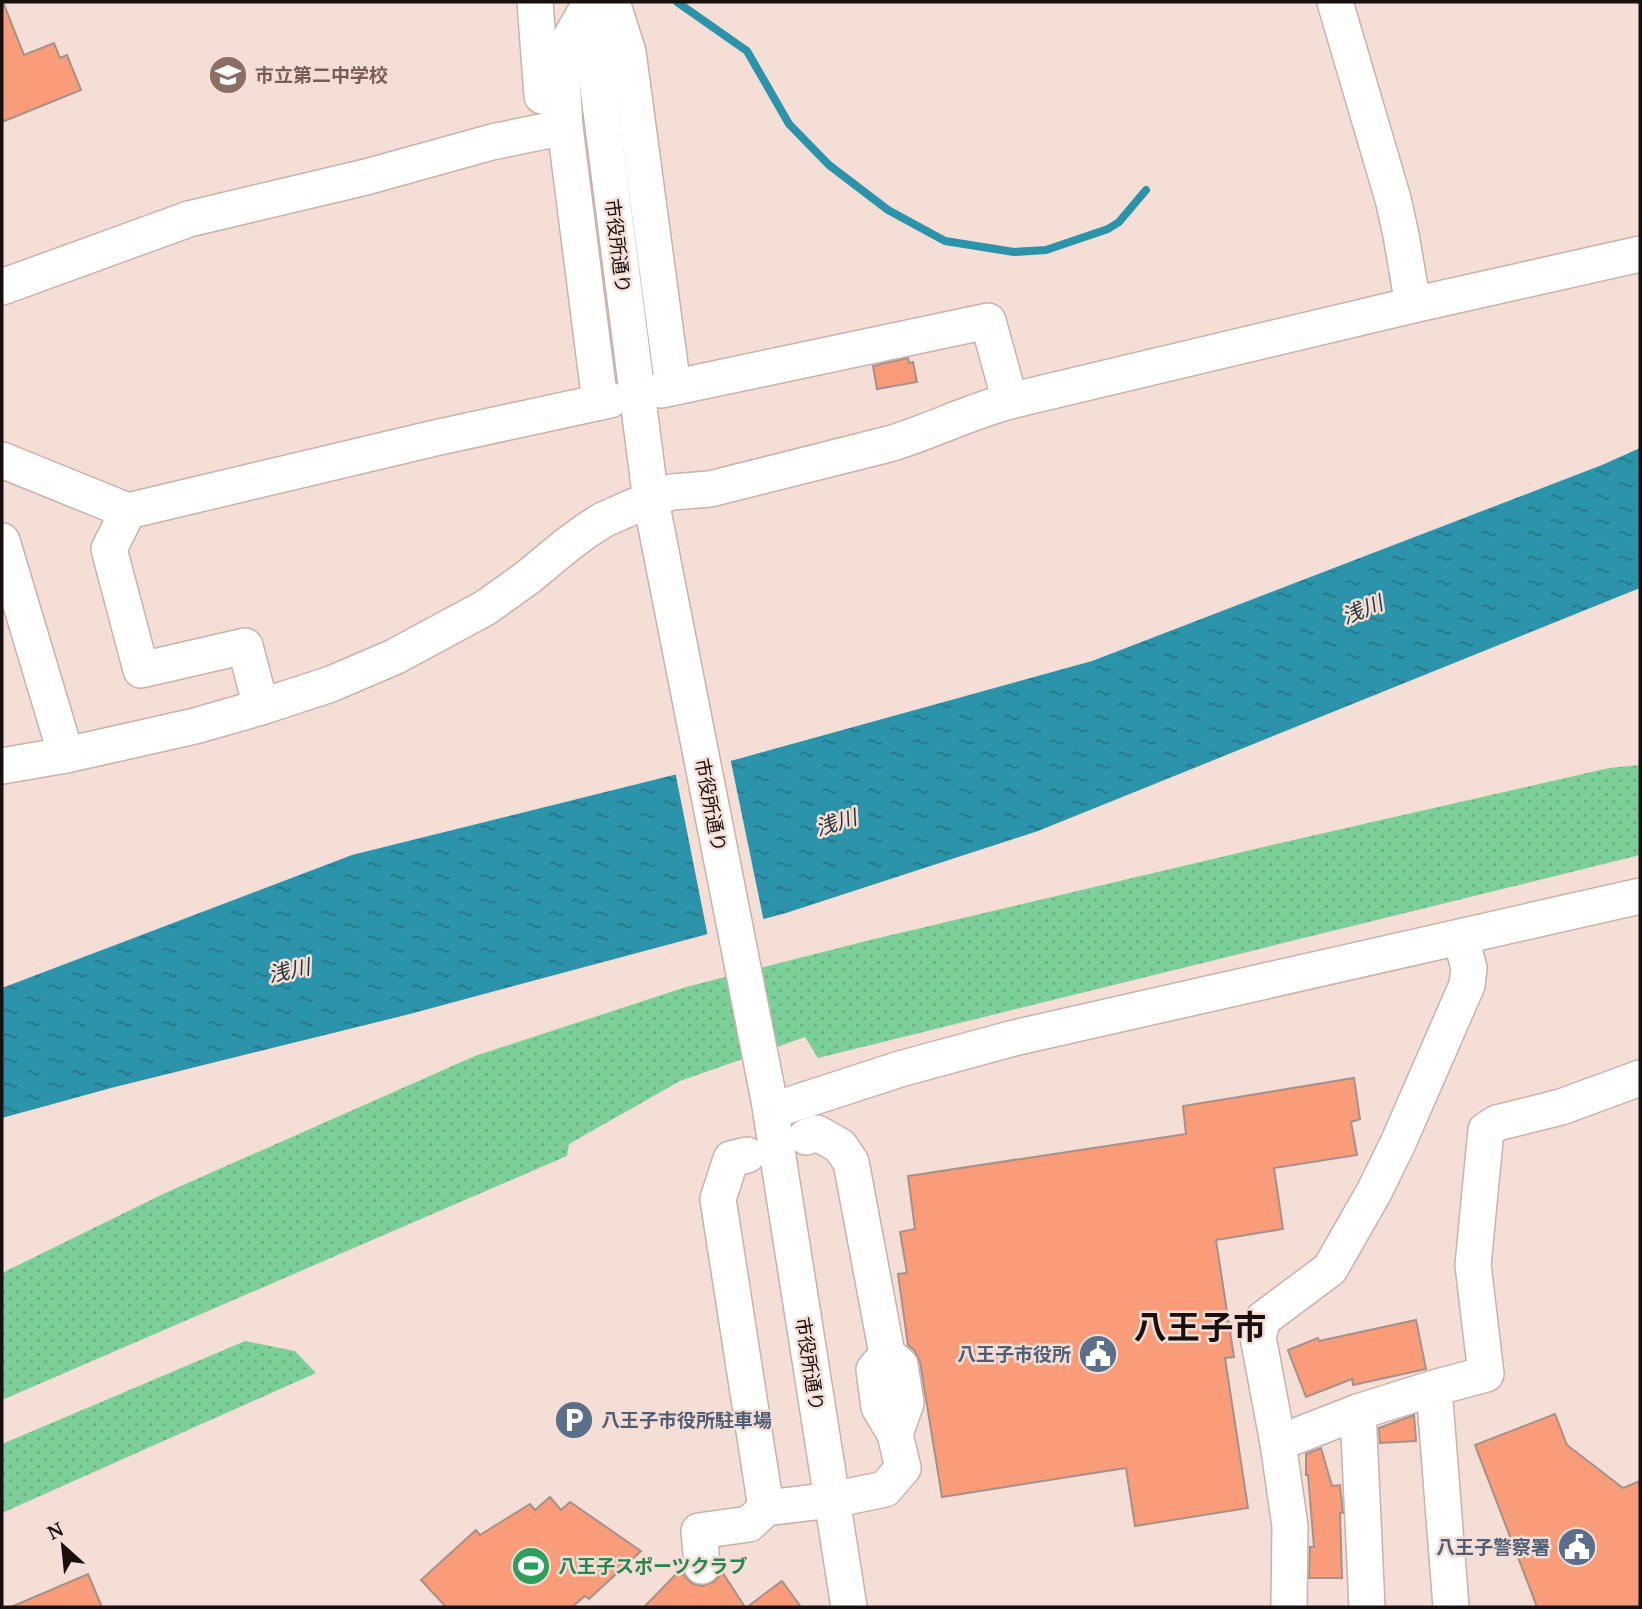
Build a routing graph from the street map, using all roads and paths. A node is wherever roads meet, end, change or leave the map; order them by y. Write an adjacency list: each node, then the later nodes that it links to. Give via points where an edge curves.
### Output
1 (535, 2): 4 (street)
2 (1335, 2): 7 (street, via 1393,199)
3 (595, 4): 4 (street, via 563,51); 8 (street, via 628,52 668,388 988,321); 10 (street, 市役所通り)
4 (555, 129): 6 (street, via 190,219); 11 (street, via 605,401)
5 (1640, 254): 7 (street)
6 (2, 287)
7 (1413, 305): 8 (street)
8 (1010, 401): 10 (street, via 889,444 710,489 672,492)
9 (2, 460): 11 (street)
10 (652, 507): 13 (street, via 603,520 506,594 427,640 363,672); 19 (street, 市役所通り)
11 (128, 511): 13 (street, via 109,549 141,670 245,646)
12 (4, 556): 14 (street)
13 (261, 707): 14 (street)
14 (66, 755): 15 (street)
15 (2, 766)
16 (1640, 896): 17 (street)
17 (1461, 938): 19 (street, via 1014,1038); 24 (street, via 1469,968 1467,985 1374,1192 1330,1269 1264,1319 1258,1337)
18 (1640, 1078): 22 (street, via 1486,1130 1473,1265 1486,1374)
19 (770, 1105): 25 (street, 市役所通り)
20 (806, 1138): 25 (street, via 817,1133 840,1146 851,1162 887,1354 874,1370 880,1407 895,1434 903,1468 885,1489)
21 (747, 1155): 26 (street, via 730,1159 718,1199 734,1298 734,1361)
22 (1434, 1388): 23 (street); 31 (street)
23 (1358, 1412): 24 (street); 30 (street)
24 (1278, 1443): 29 (street, via 1290,1526)
25 (832, 1500): 26 (street); 28 (street, 市役所通り)
26 (766, 1508): 27 (street, via 749,1524 699,1531)
27 (702, 1566)
28 (849, 1607)
29 (1289, 1607)
30 (1367, 1607)
31 (1451, 1607)

